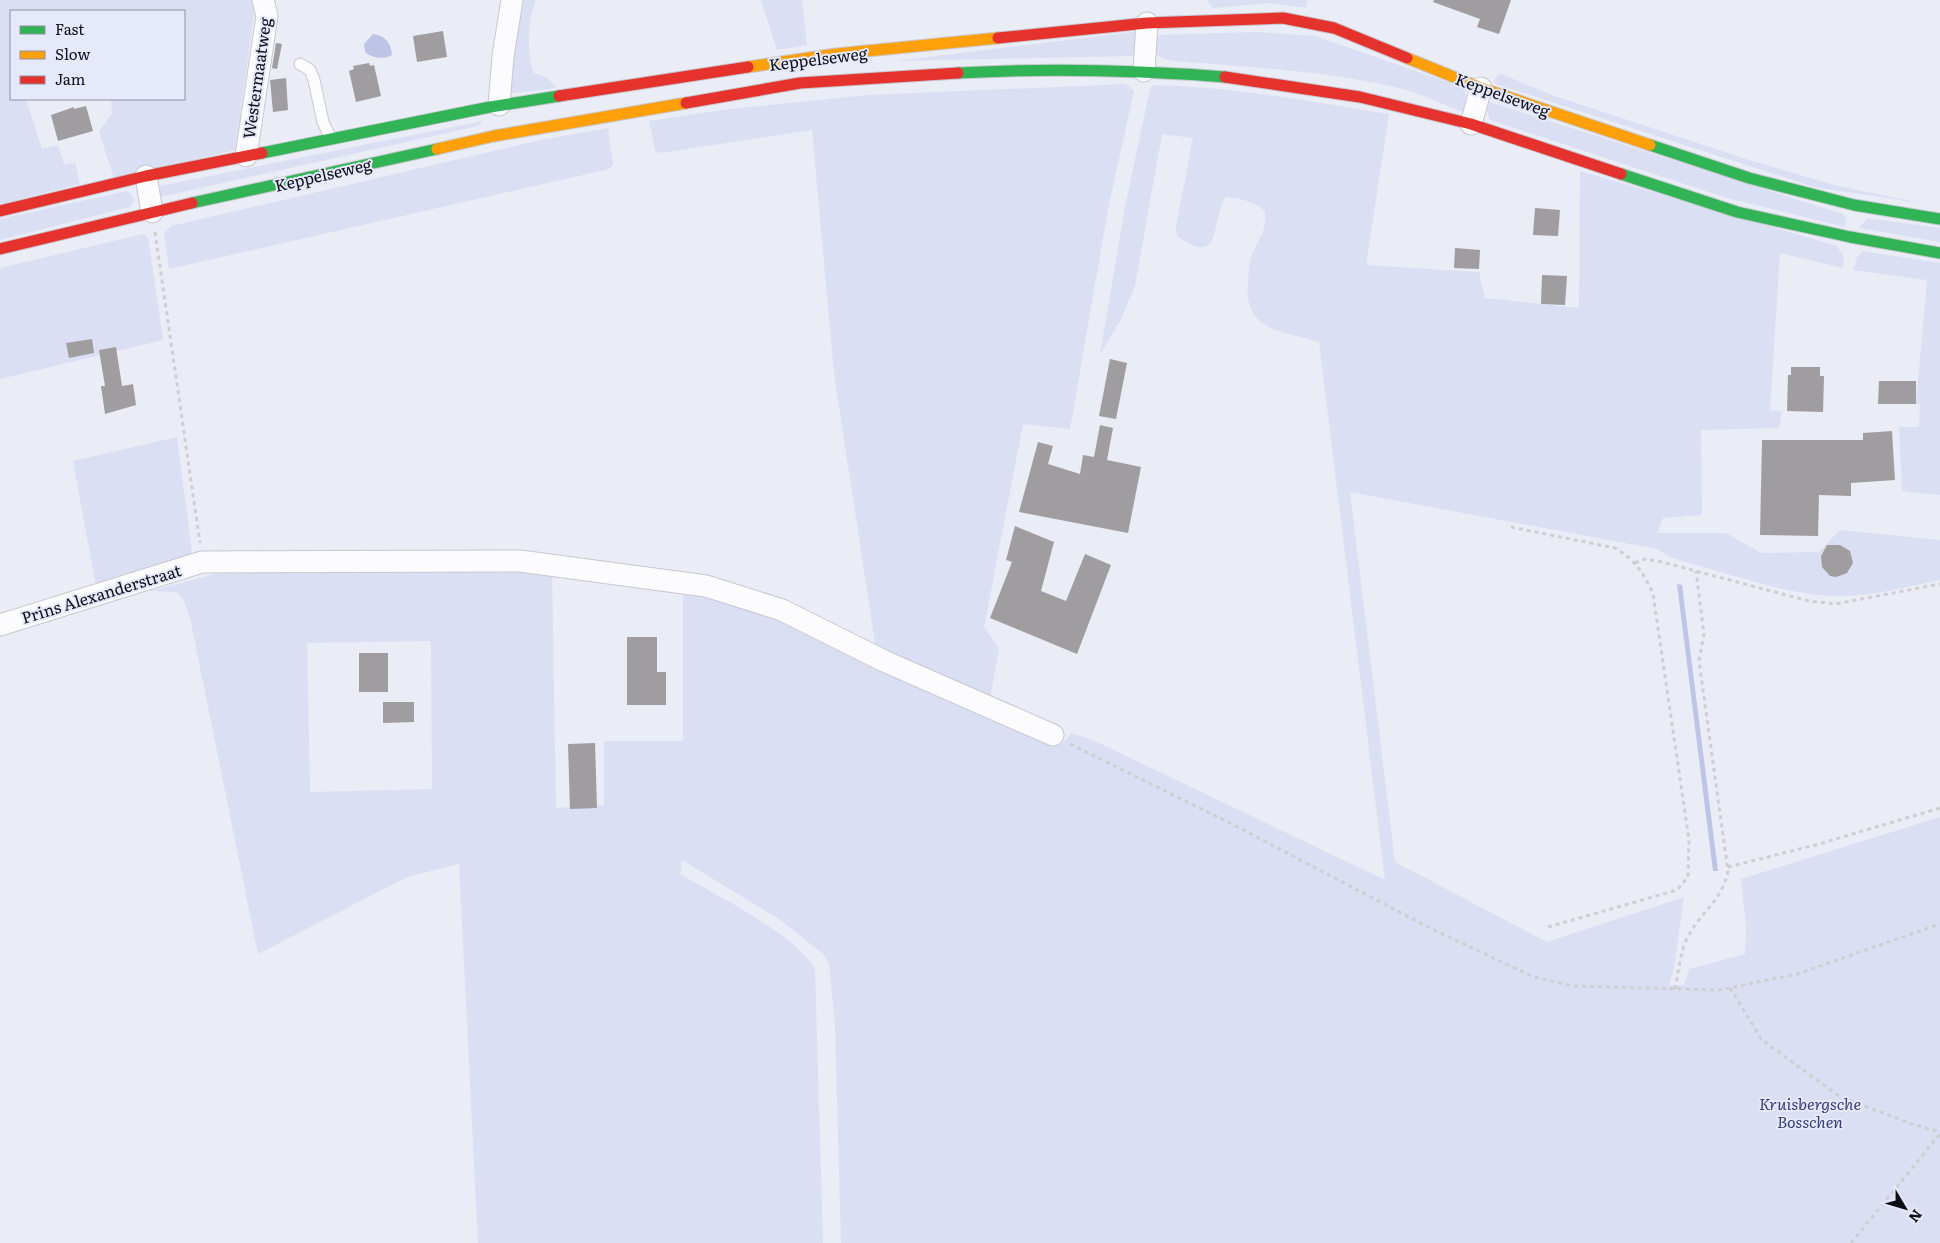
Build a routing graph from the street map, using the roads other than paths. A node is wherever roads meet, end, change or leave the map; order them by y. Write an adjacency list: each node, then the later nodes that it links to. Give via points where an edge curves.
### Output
1 (264, 0): 11 (street, Westermaatweg, via 266,16)
2 (512, 0): 7 (street)
3 (1148, 23): 5 (street); 6 (street, Keppelseweg, via 1283,18 1334,28); 7 (street, Keppelseweg, via 836,54)
4 (300, 64): 10 (lane, via 310,70)
5 (1144, 71): 8 (street, Keppelseweg, via 1245,78 1360,97); 9 (street, Keppelseweg, via 1013,70 800,83)
6 (1481, 88): 8 (street); 13 (street, Keppelseweg, via 1749,178)
7 (494, 106): 9 (street); 10 (street, Keppelseweg)
8 (1471, 124): 17 (street, Keppelseweg, via 1737,212)
9 (494, 136): 15 (street, Keppelseweg)
10 (331, 139): 11 (street, Keppelseweg)
11 (246, 156): 12 (street, Keppelseweg)
12 (146, 176): 14 (street, Keppelseweg); 15 (street)
13 (1854, 205): 16 (street, Keppelseweg); 17 (street)
14 (0, 211)
15 (152, 212): 18 (street, Keppelseweg)
16 (1940, 220)
17 (1850, 237): 19 (street, Keppelseweg)
18 (0, 248)
19 (1940, 253)
20 (0, 625): 21 (street, Prins Alexanderstraat, via 202,562 520,561 706,586 782,610 884,661)
21 (1052, 735)

